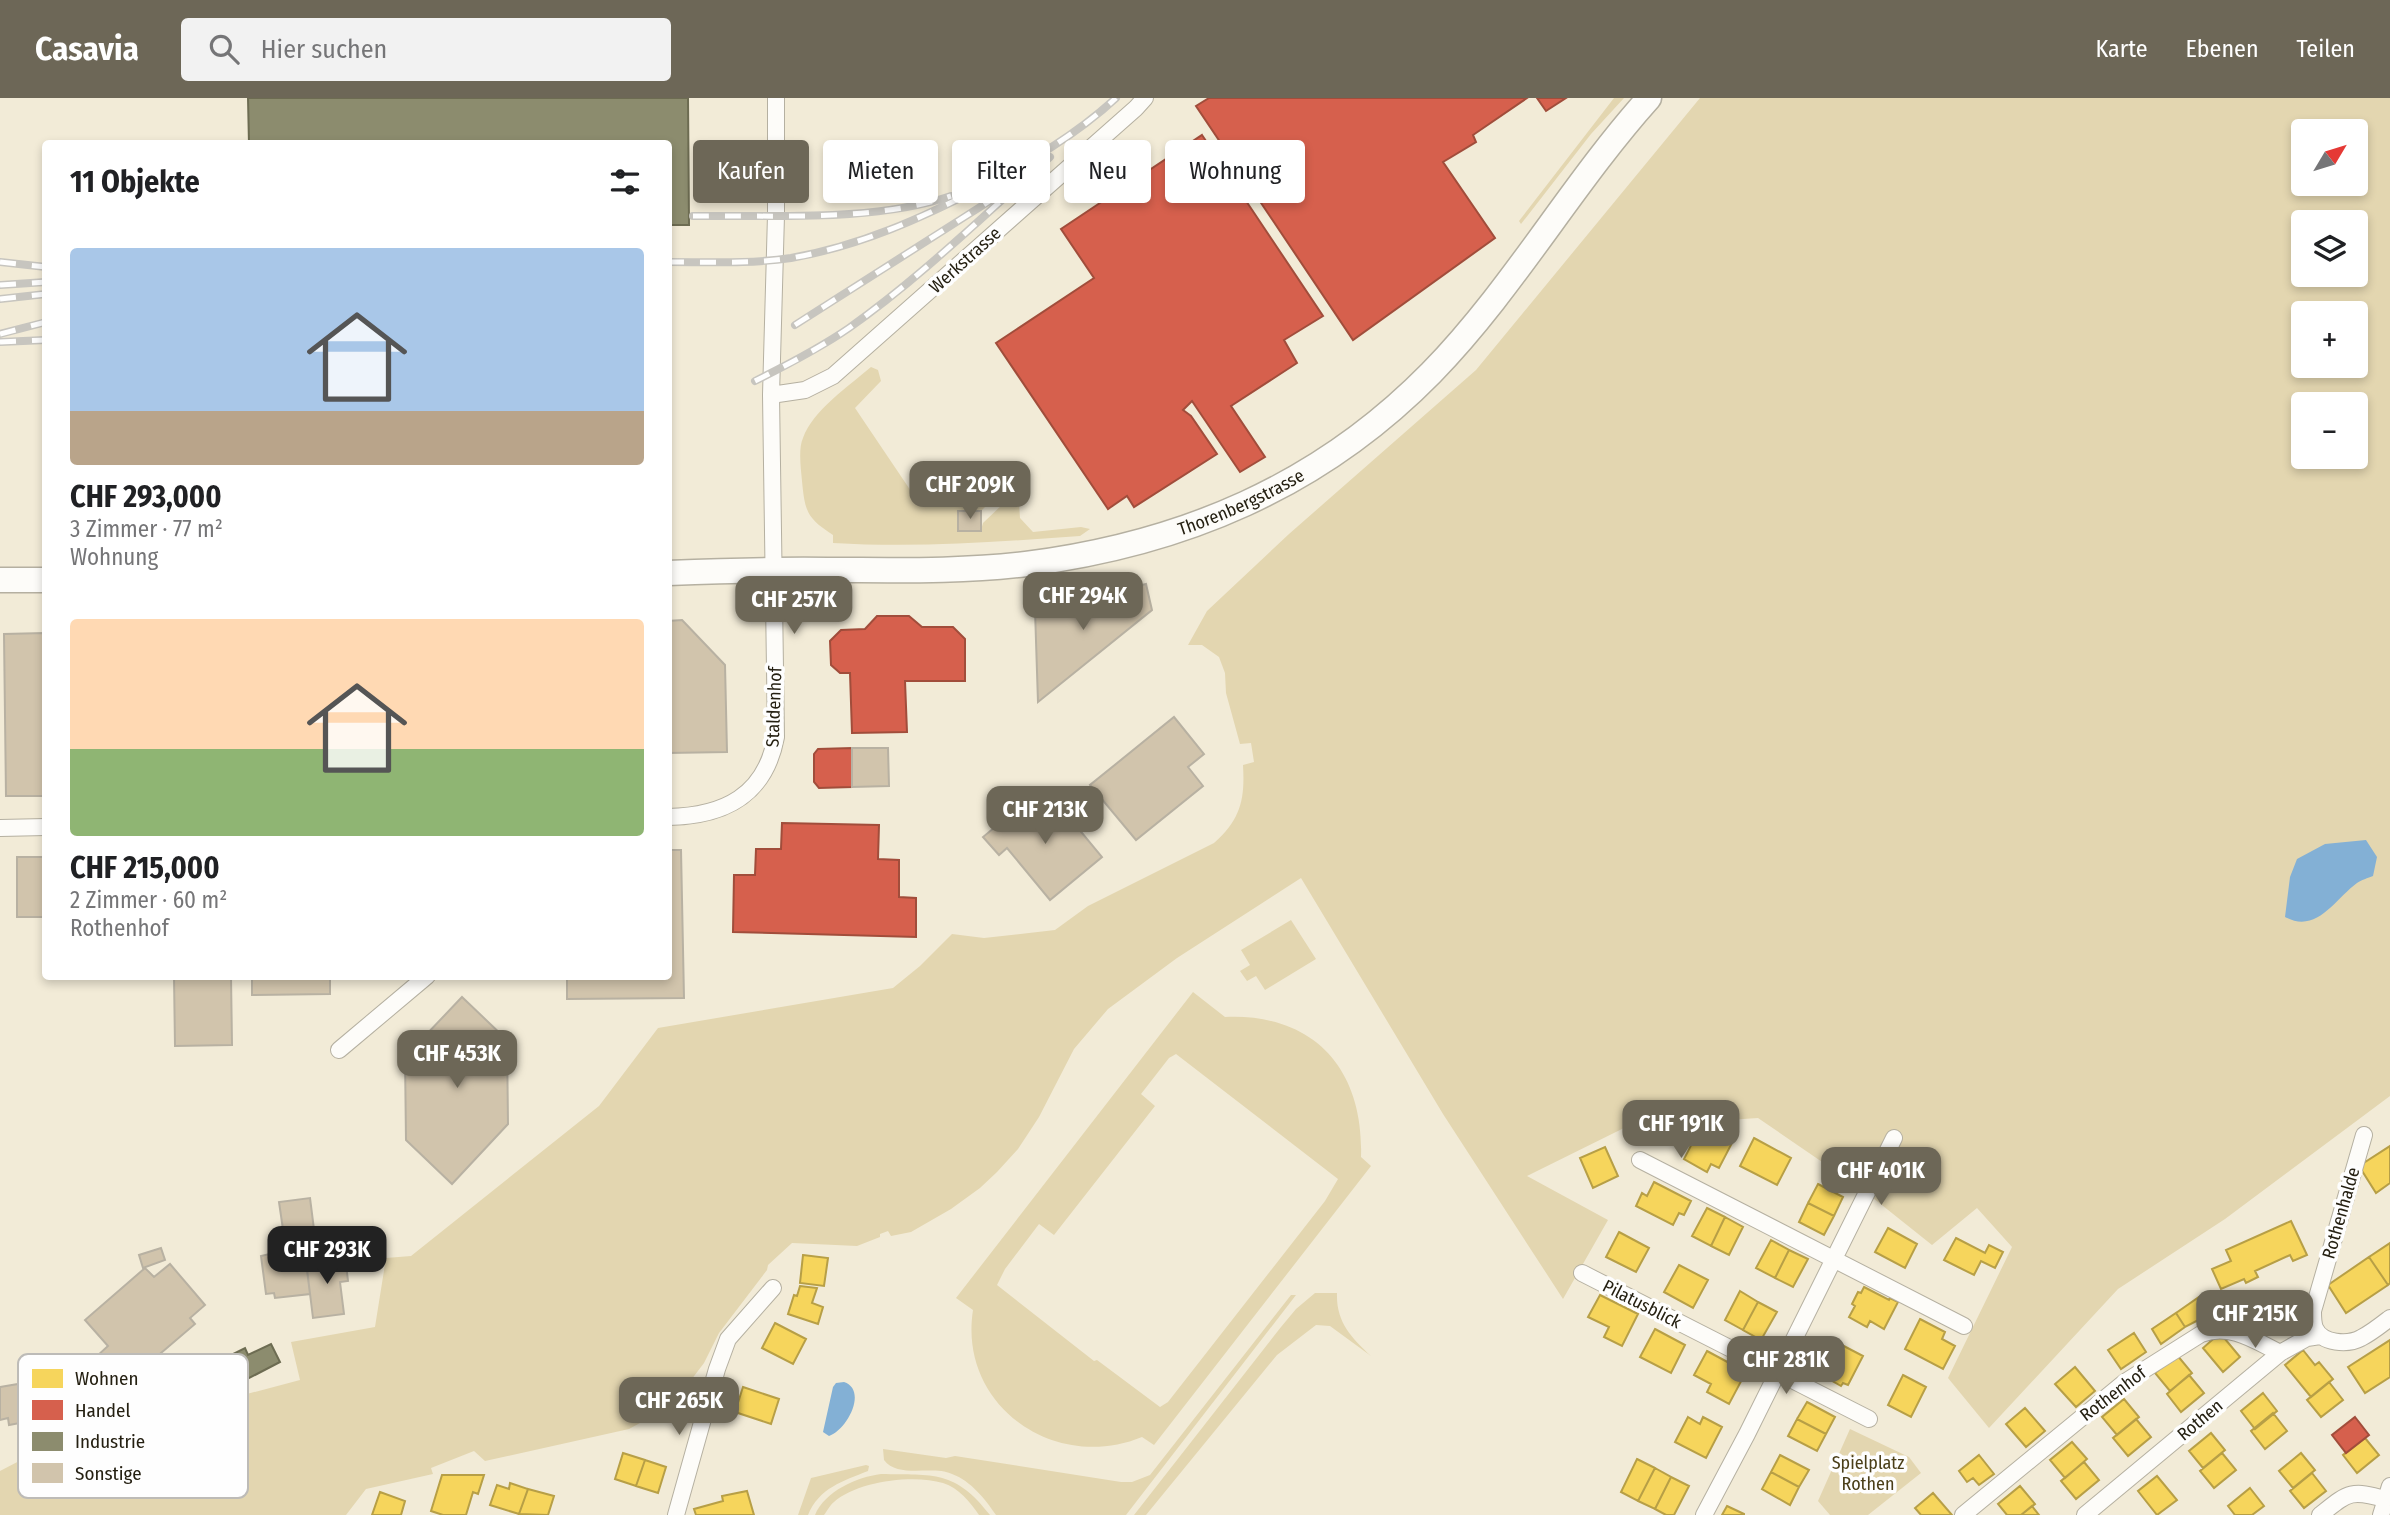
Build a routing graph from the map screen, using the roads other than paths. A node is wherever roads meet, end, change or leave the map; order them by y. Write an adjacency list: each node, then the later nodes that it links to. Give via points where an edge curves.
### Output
1 (776, 98): 4 (street)
2 (1145, 98): 4 (street, Werkstrasse, via 833,376 805,390)
3 (1650, 98): 5 (main road, Thorenbergstrasse, via 1489,306 1432,372 1357,437 1272,491 1176,533 1026,564)
4 (771, 395): 5 (street)
5 (775, 570): 6 (main road, Thorenbergstrasse); 9 (street, Staldenhof, via 773,752 748,792 721,809)
6 (672, 573)
7 (0, 580): 8 (main road)
8 (42, 580)
9 (672, 817)
10 (42, 827): 11 (street)
11 (0, 828)
12 (422, 980): 13 (street)
13 (339, 1050)
14 (2364, 1135): 22 (street, Rothenhalde, via 2313,1311)
15 (1894, 1138): 17 (street)
16 (1640, 1160): 17 (street)
17 (1834, 1259): 21 (street); 24 (street)
18 (1583, 1273): 24 (street, Pilatusblick)
19 (773, 1288): 27 (street, via 728,1339)
20 (2390, 1318): 22 (street, via 2350,1342)
21 (1964, 1326)
22 (2320, 1336): 23 (street, Rothen)
23 (2280, 1353): 29 (street, Rothenhof, via 2230,1329 2201,1334 2125,1382); 30 (street, Rothen)
24 (1777, 1372): 25 (street, Pilatusblick); 28 (street)
25 (1869, 1419)
26 (2388, 1493): 31 (street, via 2347,1495); 32 (street)
27 (676, 1515)
28 (1704, 1515)
29 (1963, 1515)
30 (2085, 1515)
31 (2320, 1515)
32 (2381, 1515)

